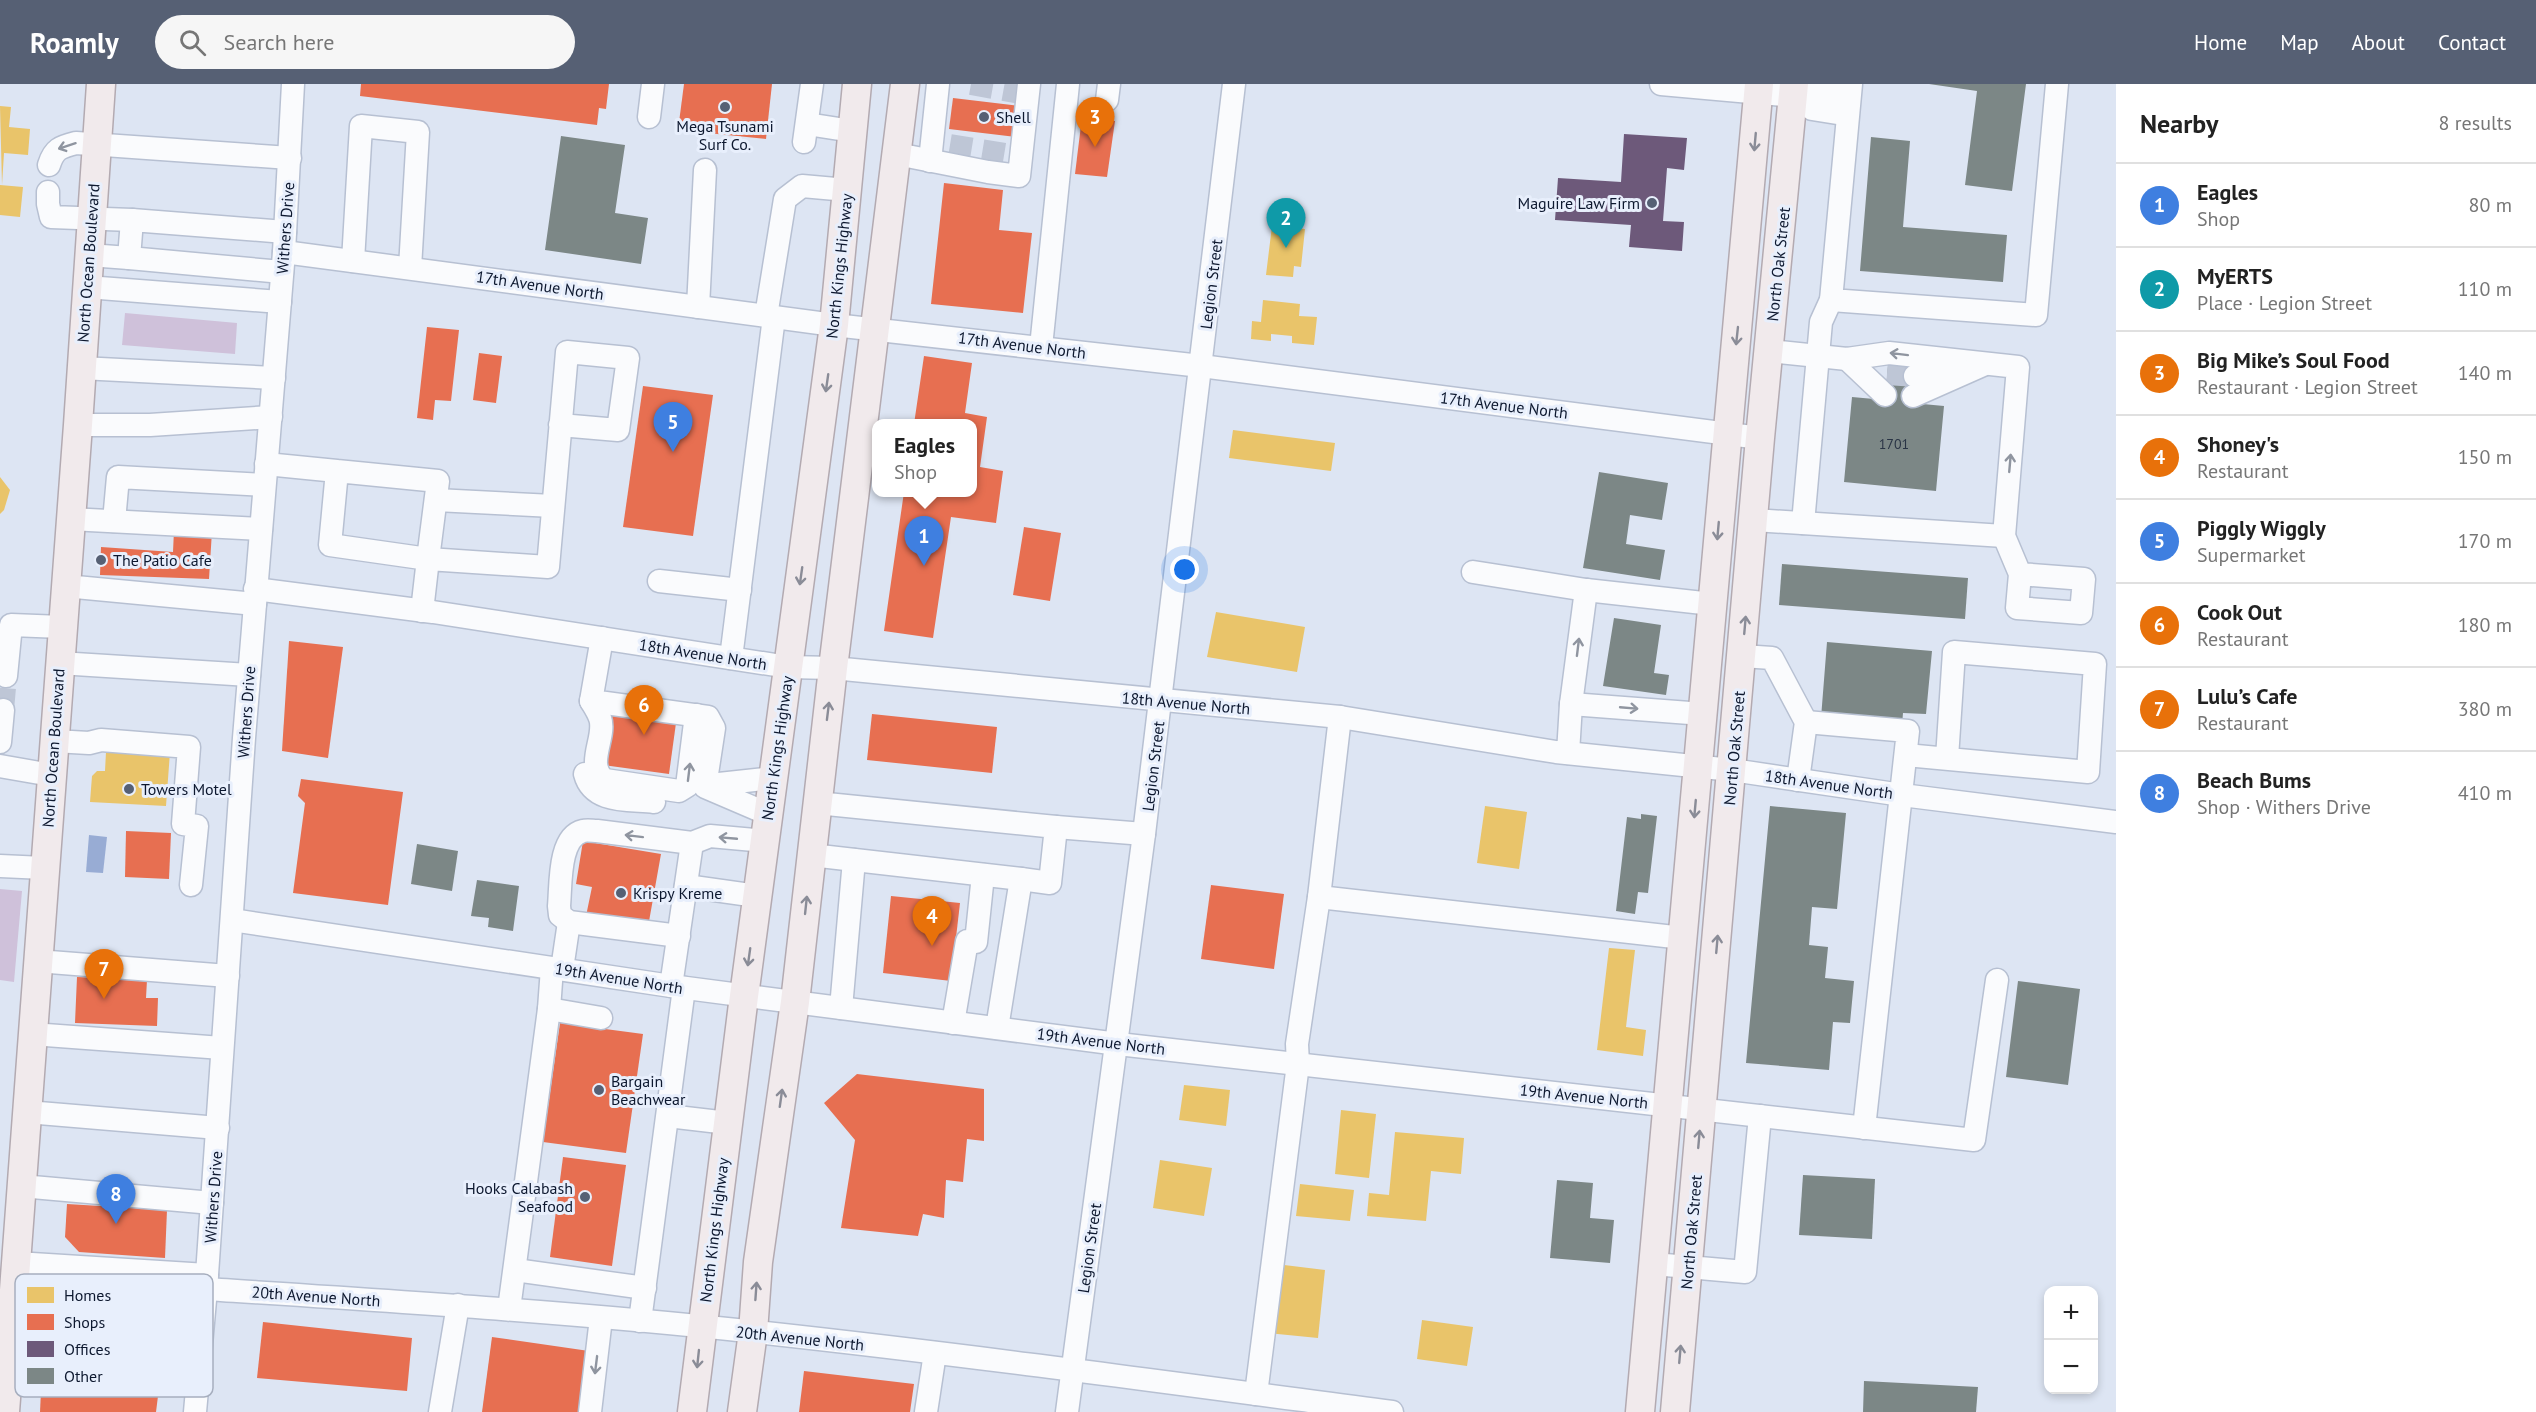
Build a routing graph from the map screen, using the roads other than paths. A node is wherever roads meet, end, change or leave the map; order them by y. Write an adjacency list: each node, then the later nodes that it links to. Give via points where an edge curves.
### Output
1 (101, 84): 18 (main road, North Ocean Boulevard)
2 (294, 84): 21 (street, Withers Drive)
3 (653, 84): 16 (street)
4 (812, 84): 17 (street, via 805,133)
5 (857, 84): 17 (main road, North Kings Highway)
6 (905, 84): 20 (main road)
7 (938, 84): 19 (street)
8 (1234, 84): 45 (street, Legion Street)
9 (1660, 84): 11 (street)
10 (2057, 84): 34 (street, via 2036,315)
11 (1759, 89): 14 (street); 53 (main road, North Oak Street, one-way to 53)
12 (1026, 90): 13 (street); 19 (street, via 1017,156 1019,176)
13 (1068, 92): 40 (street)
14 (1798, 92): 15 (street, via 1812,109 1837,113); 41 (main road, North Oak Street)
15 (1850, 94): 34 (street)
16 (649, 117)
17 (852, 131): 24 (main road, North Kings Highway)
18 (96, 143): 21 (street); 22 (street, one-way to 22, via 61,147 53,152); 26 (main road, North Ocean Boulevard)
19 (937, 149): 20 (street)
20 (897, 154): 39 (main road)
21 (290, 158): 28 (street, Withers Drive)
22 (49, 165)
23 (705, 170): 36 (street)
24 (847, 190): 37 (street, via 802,186 785,199); 38 (main road, North Kings Highway)
25 (48, 192): 26 (street, via 51,217)
26 (91, 217): 27 (street); 29 (main road, North Ocean Boulevard)
27 (132, 220): 28 (street); 30 (street)
28 (284, 252): 30 (street); 31 (street, 17th Avenue North); 35 (street, Withers Drive)
29 (89, 255): 30 (street); 33 (main road, North Ocean Boulevard)
30 (129, 258)
31 (353, 261): 32 (street, 17th Avenue North); 32 (street, via 361,126 418,132)
32 (410, 268): 36 (street, 17th Avenue North)
33 (87, 287): 35 (street); 46 (main road, North Ocean Boulevard)
34 (1831, 300): 42 (street, via 1821,322)
35 (280, 302): 47 (street, Withers Drive)
36 (698, 307): 37 (street, 17th Avenue North)
37 (770, 316): 38 (street, 17th Avenue North); 70 (street)
38 (834, 325): 39 (street, 17th Avenue North); 80 (main road, North Kings Highway, one-way to 80)
39 (875, 328): 40 (street, 17th Avenue North); 81 (main road)
40 (1041, 347): 45 (street, 17th Avenue North)
41 (1769, 351): 42 (street); 54 (main road, North Oak Street)
42 (1818, 357): 43 (street); 62 (street)
43 (1848, 359): 44 (street, one-way to 43, via 1889,353); 48 (street)
44 (1984, 364): 49 (street); 64 (street, one-way to 44, via 2018,367)
45 (1201, 366): 53 (street, 17th Avenue North); 85 (street, Legion Street)
46 (81, 368): 47 (street); 51 (main road, North Ocean Boulevard)
47 (274, 378): 50 (street, Withers Drive)
48 (1886, 384)
49 (1914, 385)
50 (271, 417): 51 (street); 56 (street, Withers Drive)
51 (78, 425): 59 (main road, North Ocean Boulevard)
52 (560, 425): 58 (street)
53 (1727, 434): 54 (street, 17th Avenue North); 73 (main road, North Oak Street, one-way to 73)
54 (1761, 438): 60 (main road, North Oak Street)
55 (338, 471): 56 (street); 57 (street, via 438,481); 65 (street, via 330,545)
56 (265, 474): 61 (street, via 118,477); 63 (street, Withers Drive)
57 (436, 500): 58 (street); 65 (street)
58 (553, 506): 65 (street, via 548,567)
59 (70, 519): 61 (street); 69 (main road, North Ocean Boulevard)
60 (1754, 520): 62 (street); 77 (main road, North Oak Street, one-way to 60)
61 (114, 521): 63 (street)
62 (1803, 523): 64 (street)
63 (261, 529): 72 (street, Withers Drive)
64 (2005, 529): 67 (street)
65 (428, 559): 74 (street)
66 (1473, 572): 71 (street)
67 (2020, 574)
68 (659, 581): 70 (street)
69 (65, 586): 72 (street, 18th Avenue North); 75 (main road, North Ocean Boulevard)
70 (740, 590): 78 (street)
71 (1586, 590): 73 (street); 86 (street, one-way to 71)
72 (255, 597): 74 (street, 18th Avenue North); 82 (street, Withers Drive)
73 (1712, 604): 88 (main road, North Oak Street)
74 (422, 611): 76 (street, 18th Avenue North)
75 (62, 627): 79 (main road, North Ocean Boulevard); 83 (street, via 11,625)
76 (602, 638): 78 (street, 18th Avenue North); 84 (street)
77 (1742, 656): 91 (street, via 1772,658); 99 (main road, North Oak Street)
78 (731, 658): 80 (street, 18th Avenue North)
79 (60, 663): 82 (street); 92 (main road, North Ocean Boulevard)
80 (788, 667): 81 (street, 18th Avenue North); 101 (main road, North Kings Highway)
81 (833, 668): 85 (street, 18th Avenue North); 105 (main road, one-way to 81)
82 (249, 675): 121 (street, Withers Drive)
83 (6, 676)
84 (591, 701): 89 (street); 89 (street, one-way to 89, via 601,719 598,775 605,780 679,791 687,786); 103 (street, via 584,771 594,791 605,797 680,804)
85 (1161, 701): 90 (street, 18th Avenue North); 109 (street, Legion Street)
86 (1571, 704): 88 (street, one-way to 88); 94 (street)
87 (3, 710): 93 (street)
88 (1703, 714): 98 (main road, North Oak Street)
89 (696, 715): 103 (street, via 708,717 714,728)
90 (1340, 717): 94 (street, 18th Avenue North); 120 (street)
91 (1806, 722): 95 (street, via 1908,731); 102 (street)
92 (54, 741): 100 (main road, North Ocean Boulevard); 117 (street, via 101,740 189,747 183,824 197,826)
93 (0, 742)
94 (1568, 753): 98 (street, 18th Avenue North)
95 (1906, 755): 96 (street); 104 (street)
96 (1947, 758): 96 (street, via 2088,772 2096,664 1954,652)
97 (0, 766): 100 (street)
98 (1699, 766): 99 (street, 18th Avenue North); 123 (main road, North Oak Street, one-way to 123)
99 (1732, 770): 102 (street, 18th Avenue North); 142 (main road, North Oak Street, one-way to 99)
100 (51, 775): 114 (main road, North Ocean Boulevard)
101 (773, 778): 103 (street); 108 (main road, North Kings Highway)
102 (1798, 780): 104 (street, 18th Avenue North)
103 (708, 788): 108 (street)
104 (1902, 795): 106 (street, 18th Avenue North); 148 (street)
105 (817, 803): 107 (street); 111 (main road)
106 (2116, 822)
107 (1056, 827): 109 (street); 116 (street, via 1050,883)
108 (767, 828): 110 (street, one-way to 110, via 710,836); 119 (main road, North Kings Highway)
109 (1144, 834): 138 (street, Legion Street)
110 (692, 843): 118 (street); 122 (street, one-way to 122, via 597,831 583,831 571,837 564,850 559,906)
111 (811, 855): 112 (street); 131 (main road, one-way to 111)
112 (854, 860): 115 (street); 132 (street)
113 (0, 866): 114 (street)
114 (44, 868): 125 (main road, North Ocean Boulevard)
115 (983, 875): 116 (street); 135 (street, via 976,942 967,941)
116 (1021, 879): 136 (street)
117 (191, 885)
118 (686, 886): 119 (street); 124 (street)
119 (758, 896): 130 (main road, North Kings Highway, one-way to 130)
120 (1319, 897): 123 (street); 140 (street, via 1297,1044)
121 (232, 920): 126 (street, 19th Avenue North); 127 (street, Withers Drive)
122 (567, 929): 124 (street); 126 (street)
123 (1683, 938): 141 (main road, North Oak Street)
124 (678, 943): 129 (street)
125 (38, 961): 127 (street); 137 (main road, North Ocean Boulevard)
126 (557, 969): 129 (street, 19th Avenue North); 133 (street)
127 (228, 976): 139 (street, Withers Drive)
128 (1997, 980): 148 (street, 19th Avenue North, via 1974,1140)
129 (678, 987): 130 (street, 19th Avenue North); 144 (street)
130 (744, 996): 131 (street, 19th Avenue North); 146 (main road, North Kings Highway)
131 (795, 1002): 132 (street, 19th Avenue North); 166 (main road, one-way to 131)
132 (841, 1008): 135 (street, 19th Avenue North)
133 (549, 1009): 134 (street); 154 (street)
134 (601, 1018)
135 (953, 1023): 136 (street, 19th Avenue North)
136 (997, 1029): 138 (street, 19th Avenue North)
137 (32, 1034): 139 (street); 143 (main road, North Ocean Boulevard)
138 (1118, 1044): 140 (street, 19th Avenue North); 170 (street, Legion Street)
139 (222, 1048): 147 (street, Withers Drive)
140 (1298, 1064): 141 (street, 19th Avenue North); 171 (street)
141 (1669, 1106): 142 (street, 19th Avenue North); 152 (main road, North Oak Street)
142 (1702, 1109): 145 (street, 19th Avenue North); 153 (main road, North Oak Street, one-way to 142)
143 (27, 1112): 147 (street); 149 (main road, North Ocean Boulevard)
144 (668, 1116): 146 (street); 160 (street)
145 (1760, 1116): 148 (street, 19th Avenue North); 153 (street, via 1745,1272)
146 (728, 1123): 165 (main road, North Kings Highway)
147 (218, 1128): 150 (street, Withers Drive)
148 (1864, 1128)
149 (21, 1186): 150 (street); 151 (main road, North Ocean Boulevard)
150 (212, 1203): 157 (street, Withers Drive)
151 (16, 1263): 155 (main road, North Ocean Boulevard); 156 (street, 20th Avenue North)
152 (1654, 1264): 153 (street); 182 (main road, North Oak Street)
153 (1688, 1267): 183 (main road, North Oak Street, one-way to 153)
154 (515, 1270): 160 (street); 162 (street)
155 (15, 1274)
156 (127, 1274)
157 (208, 1274)
158 (15, 1276): 167 (main road, North Ocean Boulevard)
159 (213, 1283): 161 (street, 20th Avenue North)
160 (645, 1288): 164 (street)
161 (458, 1305): 162 (street, 20th Avenue North); 175 (street)
162 (509, 1309): 163 (street, 20th Avenue North)
163 (601, 1318): 164 (street, 20th Avenue North); 176 (street, one-way to 176)
164 (640, 1321): 165 (street, 20th Avenue North)
165 (701, 1327): 166 (street, 20th Avenue North); 177 (main road, North Kings Highway, one-way to 177)
166 (753, 1332): 169 (street, 20th Avenue North); 178 (main road)
167 (10, 1343): 168 (street); 173 (main road, North Ocean Boulevard)
168 (15, 1343)
169 (935, 1353): 170 (street, 20th Avenue North); 179 (street)
170 (1072, 1369): 171 (street, 20th Avenue North); 180 (street, Legion Street)
171 (1256, 1394): 181 (street, 20th Avenue North)
172 (196, 1397): 174 (street, Withers Drive)
173 (5, 1412)
174 (195, 1412)
175 (440, 1412)
176 (590, 1412)
177 (692, 1412)
178 (742, 1412)
179 (926, 1412)
180 (1067, 1412)
181 (1392, 1412)
182 (1640, 1412)
183 (1675, 1412)

